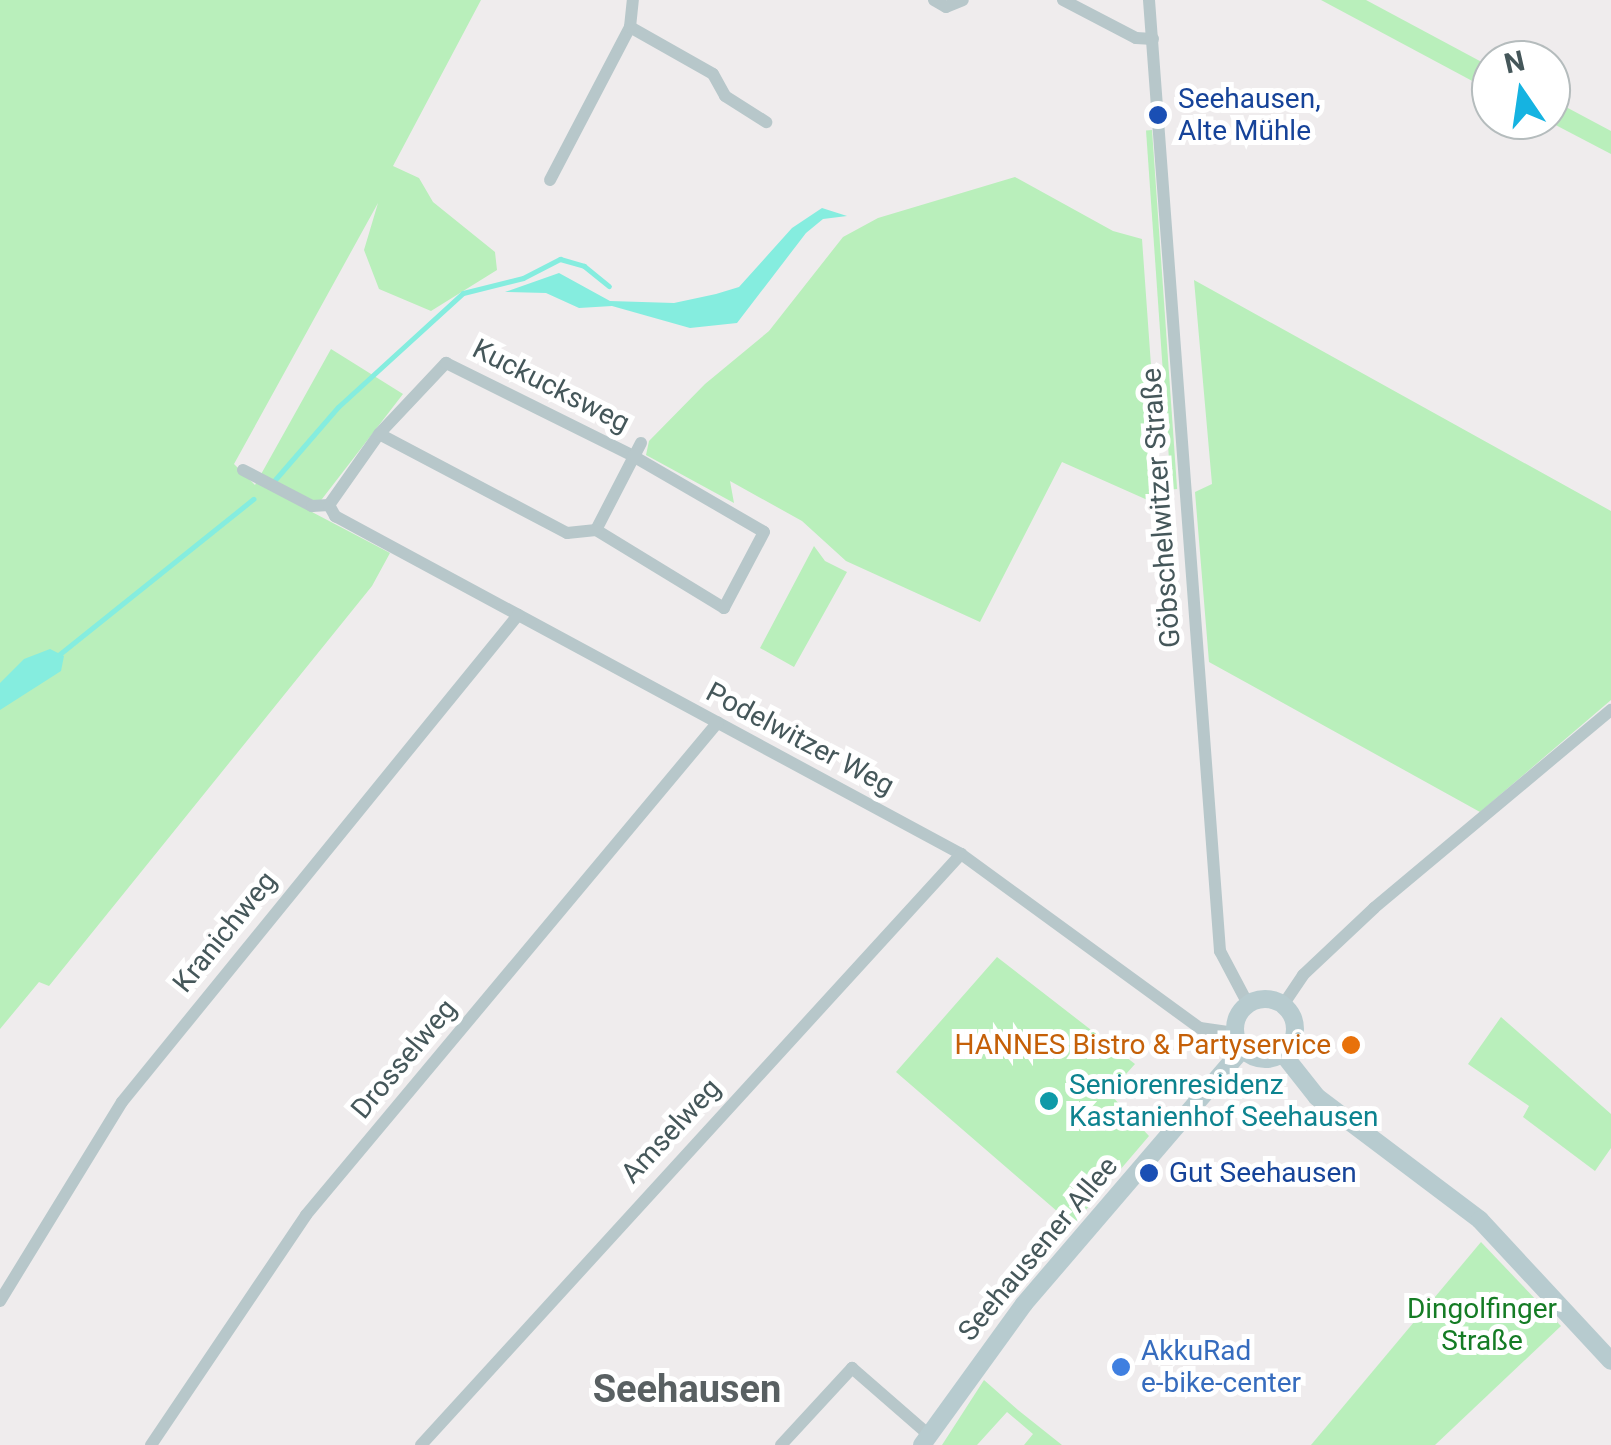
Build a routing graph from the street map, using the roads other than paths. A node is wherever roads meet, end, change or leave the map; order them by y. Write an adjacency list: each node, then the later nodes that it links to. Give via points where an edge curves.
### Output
1 (633, 0): 6 (street)
2 (934, 0): 3 (street, via 946,7)
3 (962, 0)
4 (1063, 0): 7 (street)
5 (1149, 0): 7 (street, Göbschelwitzer Straße)
6 (630, 27): 8 (street, via 713,74 725,96); 9 (street)
7 (1152, 40): 20 (street, Göbschelwitzer Straße, via 1220,951)
8 (766, 122)
9 (550, 180)
10 (379, 434): 12 (street, Kuckucksweg, via 446,363); 14 (street); 15 (street, via 567,533)
11 (641, 443): 12 (street, Kuckucksweg)
12 (633, 456): 15 (street, Kuckucksweg); 15 (street, Kuckucksweg, via 764,532 724,608)
13 (243, 470): 14 (street, Podelwitzer Weg, via 312,506)
14 (330, 506): 16 (street, Podelwitzer Weg, via 335,516)
15 (596, 530)
16 (518, 615): 18 (street, Podelwitzer Weg); 24 (street, Kranichweg, via 122,1102)
17 (1611, 710): 21 (street, via 1374,908 1304,975)
18 (718, 722): 19 (street, Podelwitzer Weg); 27 (street, Drosselweg, via 306,1215)
19 (961, 854): 22 (street, Podelwitzer Weg, via 1200,1028); 28 (street, Amselweg)
20 (1248, 1004): 21 (street, via 1266,999); 22 (street)
21 (1284, 1005): 23 (street, via 1296,1030)
22 (1238, 1041): 23 (street, via 1262,1060); 26 (street, Seehausener Allee, via 1024,1304)
23 (1283, 1054): 25 (street, via 1330,1108 1480,1220)
24 (0, 1301)
25 (1611, 1361)
26 (926, 1440): 29 (street, via 852,1368)
27 (151, 1445)
28 (421, 1445)
29 (781, 1445)

